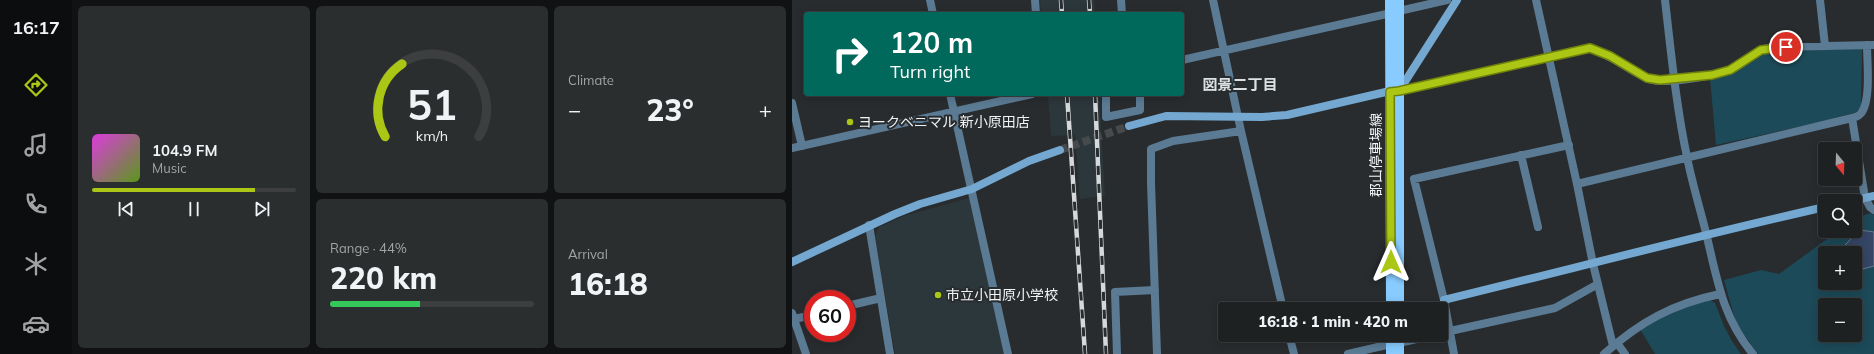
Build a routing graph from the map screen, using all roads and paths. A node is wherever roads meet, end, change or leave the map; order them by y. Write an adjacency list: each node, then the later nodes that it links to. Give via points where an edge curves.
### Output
1 (930, 0): 12 (street)
2 (1035, 0): 13 (street)
3 (1121, 0): 14 (street)
4 (1214, 0): 18 (street)
5 (1390, 0): 15 (main road, 郡山停車場線)
6 (1399, 0): 15 (main road, 郡山停車場線)
7 (1447, 0): 15 (street)
8 (1457, 0): 22 (street)
9 (1536, 0): 19 (street)
10 (1664, 0): 21 (street)
11 (1820, 0): 17 (street)
12 (933, 12)
13 (1036, 12)
14 (1122, 12)
15 (1395, 12): 18 (street); 22 (main road, 郡山停車場線)
16 (1870, 45): 17 (street); 30 (street, via 1864,108 1859,116)
17 (1825, 46): 21 (street, via 1773,47 1761,50 1730,70)
18 (1224, 50): 20 (street); 29 (street)
19 (1548, 59): 21 (street, via 1590,48 1647,78); 22 (street); 33 (street)
20 (1184, 60)
21 (1674, 80): 38 (street)
22 (1395, 91): 29 (street, via 1287,115); 57 (main road, 郡山停車場線); 58 (main road, 郡山停車場線)
23 (950, 96): 28 (street)
24 (1023, 96): 28 (street)
25 (1106, 96): 26 (street, via 1106,117 1140,110)
26 (1140, 96)
27 (792, 103): 34 (street)
28 (954, 112): 34 (street); 40 (street)
29 (1239, 117): 31 (street, via 1166,116); 32 (street)
30 (1852, 118): 38 (street); 42 (street)
31 (1129, 126)
32 (1241, 131): 52 (street, via 1173,141 1152,149); 56 (street)
33 (1569, 145): 37 (street); 39 (street)
34 (802, 146): 35 (street)
35 (792, 148)
36 (1060, 150): 40 (street, via 1029,161)
37 (1521, 155): 47 (street); 55 (street, via 1414,179)
38 (1687, 158): 39 (street); 48 (street)
39 (1577, 184): 50 (street)
40 (972, 189): 46 (street, via 920,204); 69 (street)
41 (1874, 196): 42 (street)
42 (1865, 198): 43 (street); 45 (street)
43 (1862, 199)
44 (1818, 209): 48 (street)
45 (1874, 210)
46 (869, 225): 49 (street); 54 (street)
47 (1538, 227)
48 (1707, 234): 50 (street); 53 (street)
49 (792, 262)
50 (1593, 264): 51 (street); 55 (street)
51 (1598, 284): 62 (street, via 1554,308); 66 (street)
52 (1155, 290): 70 (street, via 1116,292); 71 (street)
53 (1720, 294): 66 (street, via 1695,299 1669,309 1635,328); 78 (street, via 1731,322)
54 (881, 298): 59 (street); 68 (street)
55 (1444, 300)
56 (1281, 302)
57 (1391, 302)
58 (1399, 302)
59 (856, 304)
60 (804, 315): 61 (street)
61 (793, 316): 67 (street)
62 (1448, 331)
63 (1448, 339): 75 (street)
64 (1291, 342): 72 (street)
65 (1394, 342): 73 (street); 74 (main road)
66 (1615, 344): 76 (street); 77 (street)
67 (806, 354)
68 (890, 354)
69 (1008, 354)
70 (1117, 354)
71 (1157, 354)
72 (1294, 354)
73 (1348, 354)
74 (1399, 354)
75 (1454, 354)
76 (1604, 354)
77 (1625, 354)
78 (1752, 354)

